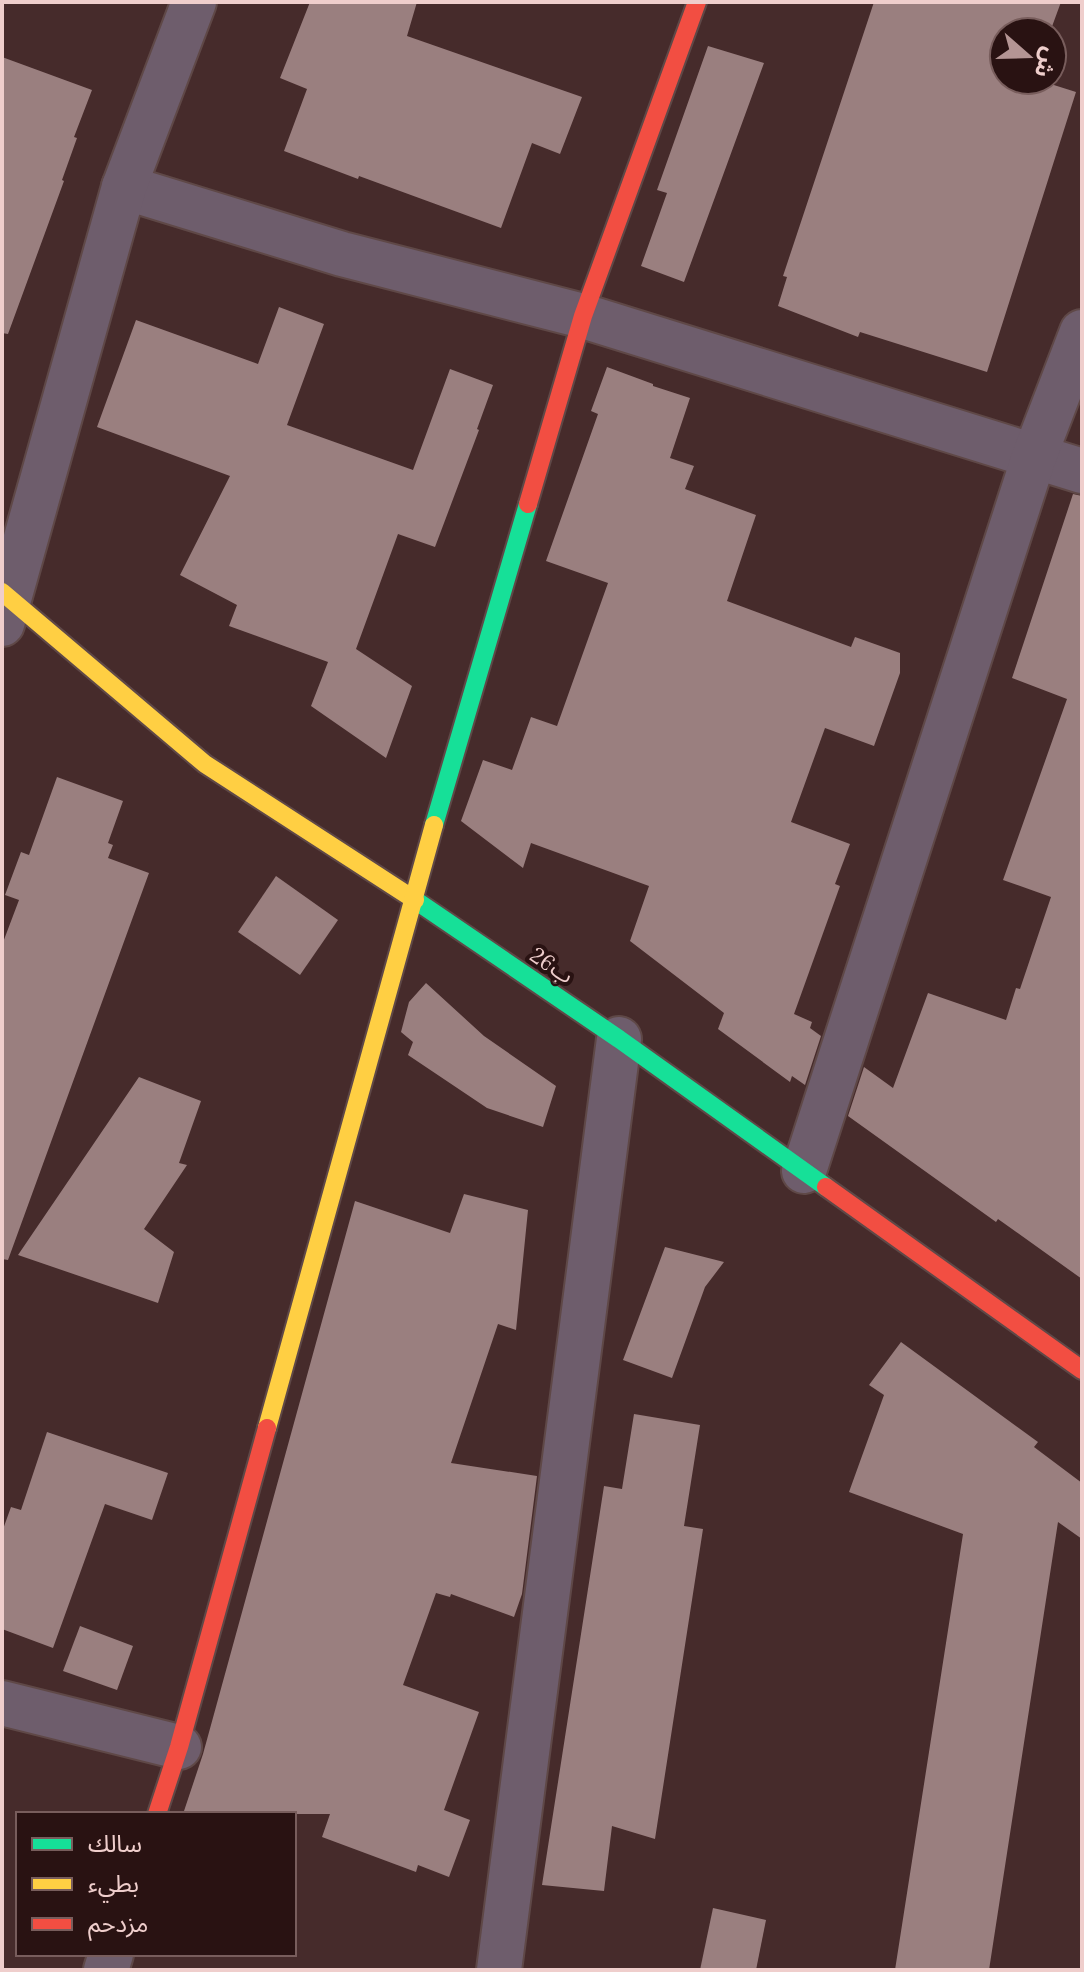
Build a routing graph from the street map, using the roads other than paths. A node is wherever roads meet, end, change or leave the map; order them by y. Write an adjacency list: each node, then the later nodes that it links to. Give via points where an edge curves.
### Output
1 (194, 2): 3 (street)
2 (697, 2): 4 (main road)
3 (124, 187): 4 (street, via 342,254); 8 (street)
4 (583, 316): 6 (street); 9 (main road)
5 (1082, 332): 6 (street)
6 (1034, 457): 7 (street); 11 (street)
7 (1082, 471)
8 (5, 604): 9 (main road, 26ب, via 205,764)
9 (412, 898): 10 (main road, 26ب); 14 (main road)
10 (619, 1039): 11 (main road, 26ب); 16 (street)
11 (804, 1171): 12 (main road, 26ب)
12 (1082, 1370)
13 (2, 1703): 14 (street)
14 (179, 1747): 15 (main road)
15 (158, 1812)
16 (499, 1970)

